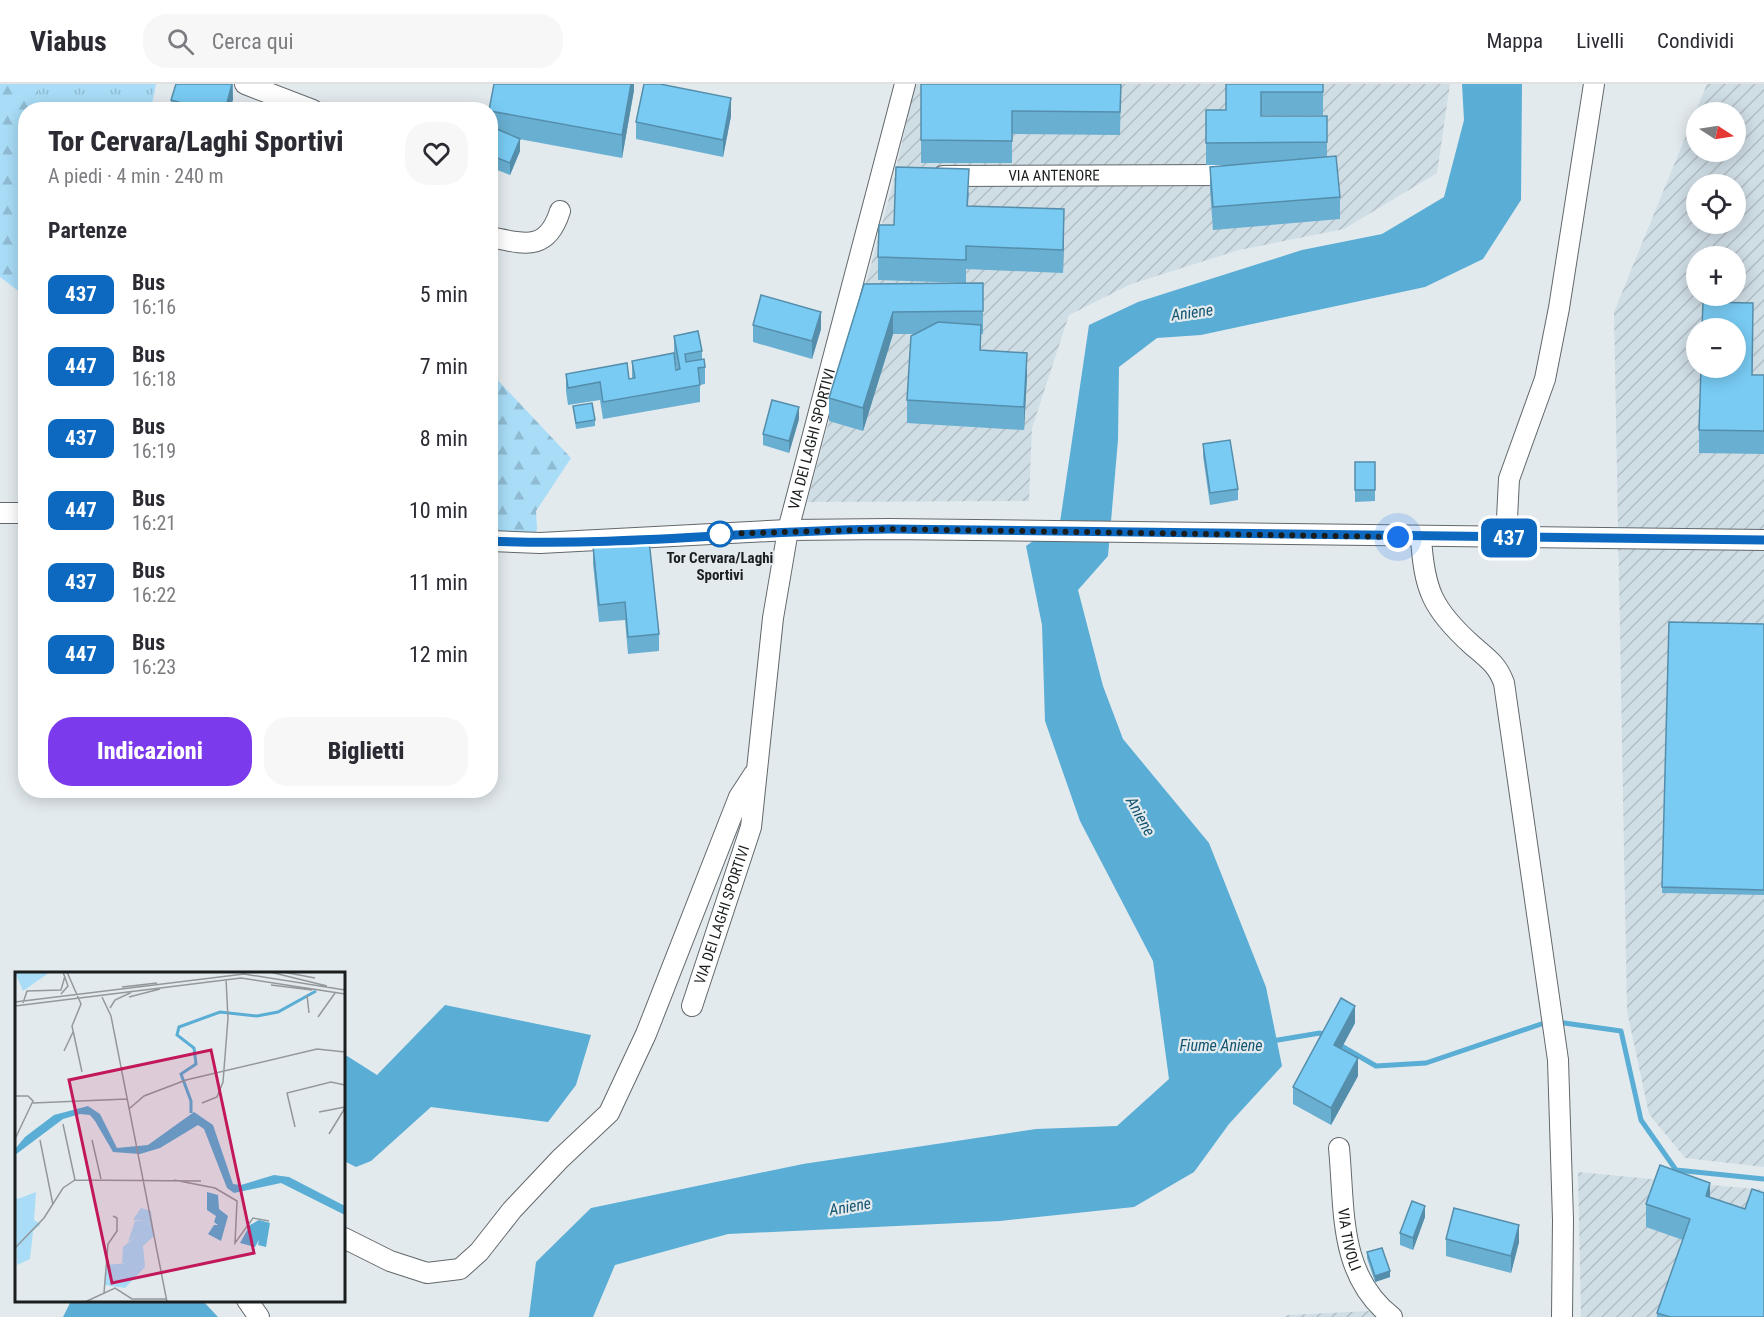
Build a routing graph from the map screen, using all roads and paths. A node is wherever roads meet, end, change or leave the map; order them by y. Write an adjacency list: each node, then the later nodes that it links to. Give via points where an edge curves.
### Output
1 (245, 84): 4 (street)
2 (905, 84): 8 (street, VIA DEI LAGHI SPORTIVI)
3 (1594, 84): 15 (street, via 1545,380 1509,478)
4 (292, 102)
5 (1228, 175): 7 (street, VIA ANTENORE)
6 (903, 176): 8 (street)
7 (927, 176)
8 (880, 177): 13 (street, VIA DEI LAGHI SPORTIVI)
9 (560, 211): 10 (street, via 545,239 532,243)
10 (498, 238)
11 (0, 513): 12 (street)
12 (18, 513)
13 (788, 530): 14 (street); 17 (street); 18 (street, VIA DEI LAGHI SPORTIVI)
14 (1421, 537): 15 (street); 25 (street, via 1427,589 1436,605 1472,645 1490,658 1504,683 1558,1060)
15 (1506, 538): 16 (street)
16 (1764, 540)
17 (498, 542)
18 (755, 772): 19 (street, VIA DEI LAGHI SPORTIVI, via 751,827); 21 (street, via 739,797 646,1034 609,1113 560,1159 460,1269 427,1273 390,1261)
19 (692, 1006)
20 (1339, 1148): 24 (street, VIA TIVOLI, via 1352,1265 1365,1288)
21 (345, 1238)
22 (248, 1302): 23 (street)
23 (259, 1317)
24 (1392, 1317)
25 (1562, 1317)

